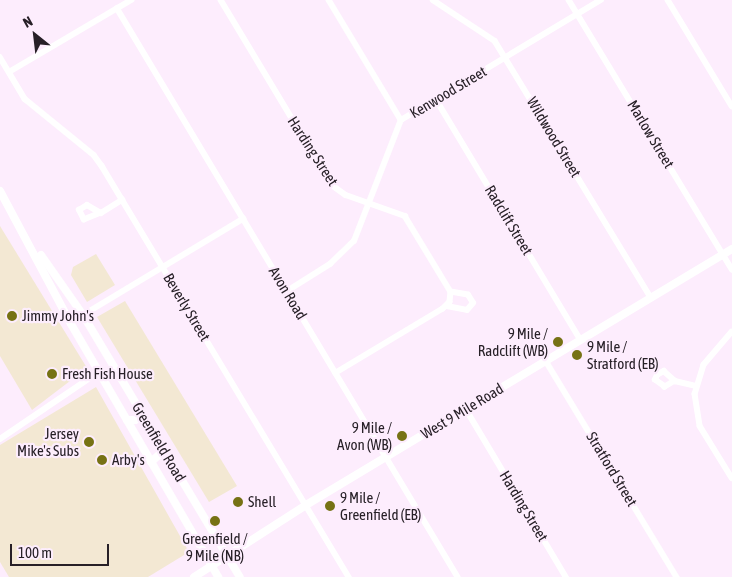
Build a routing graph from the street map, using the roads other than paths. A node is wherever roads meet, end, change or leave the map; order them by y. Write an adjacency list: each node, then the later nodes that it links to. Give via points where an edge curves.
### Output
1 (131, 0): 8 (street)
2 (221, 0): 18 (street, Harding Street, via 329,181 340,191)
3 (329, 0): 15 (street)
4 (433, 0): 11 (street, Wildwood Street, via 488,34)
5 (569, 0): 9 (street, Marlow Street)
6 (601, 0): 9 (street, Kenwood Street)
7 (668, 0): 14 (street)
8 (116, 8): 12 (street); 20 (street, Avon Road)
9 (578, 14): 11 (street, Kenwood Street); 23 (street, Marlow Street)
10 (0, 57): 12 (street, Beverly Street)
11 (506, 57): 13 (street, Kenwood Street); 28 (street, Wildwood Street)
12 (9, 72): 17 (street, Beverly Street, via 32,106 94,155)
13 (436, 99): 15 (street, Kenwood Street); 32 (street, Radclift Street)
14 (732, 106)
15 (401, 120): 18 (street, Kenwood Street)
16 (0, 191): 21 (main road, Greenfield Road)
17 (122, 200): 19 (street); 24 (street, Beverly Street)
18 (370, 203): 26 (street, Kenwood Street, via 358,232 344,252); 27 (street, Harding Street, via 407,219)
19 (101, 213)
20 (243, 218): 24 (street); 26 (street, Avon Road)
21 (25, 233): 30 (main road, Greenfield Road); 34 (main road, Greenfield Road, via 71,324)
22 (732, 249): 23 (main road, West 9 Mile Road)
23 (724, 254): 25 (street, Marlow Street); 28 (main road, West 9 Mile Road)
24 (163, 266): 30 (street); 46 (street, Beverly Street)
25 (732, 268)
26 (286, 291): 35 (street, Avon Road)
27 (451, 292): 29 (street); 29 (street, via 468,295 473,303 467,310)
28 (651, 298): 32 (main road, West 9 Mile Road)
29 (447, 306): 35 (street)
30 (83, 314): 39 (main road, Greenfield Road)
31 (732, 332): 37 (street, via 709,358)
32 (581, 340): 33 (main road, West 9 Mile Road)
33 (546, 361): 38 (main road, West 9 Mile Road); 55 (street, Stratford Street)
34 (100, 371): 40 (main road, Greenfield Road); 41 (street)
35 (336, 373): 43 (street, Avon Road)
36 (675, 381): 37 (street)
37 (696, 386): 45 (street, via 695,404 700,426)
38 (466, 409): 43 (main road, West 9 Mile Road); 54 (street, Harding Street)
39 (143, 415): 40 (main road, via 136,420); 42 (main road, Greenfield Road)
40 (127, 420): 44 (main road, Greenfield Road)
41 (1, 436)
42 (167, 455): 44 (main road, via 154,457); 47 (main road, Greenfield Road)
43 (386, 456): 46 (main road, West 9 Mile Road); 53 (street, Avon Road)
44 (151, 462): 48 (main road, Greenfield Road)
45 (732, 478)
46 (306, 505): 47 (main road, West 9 Mile Road); 52 (street, Beverly Street)
47 (227, 555): 48 (main road, West 9 Mile Road); 51 (main road, Greenfield Road)
48 (211, 566): 49 (main road, West 9 Mile Road); 50 (main road, Greenfield Road)
49 (194, 577)
50 (218, 577)
51 (240, 577)
52 (350, 577)
53 (458, 577)
54 (566, 577)
55 (677, 577)

